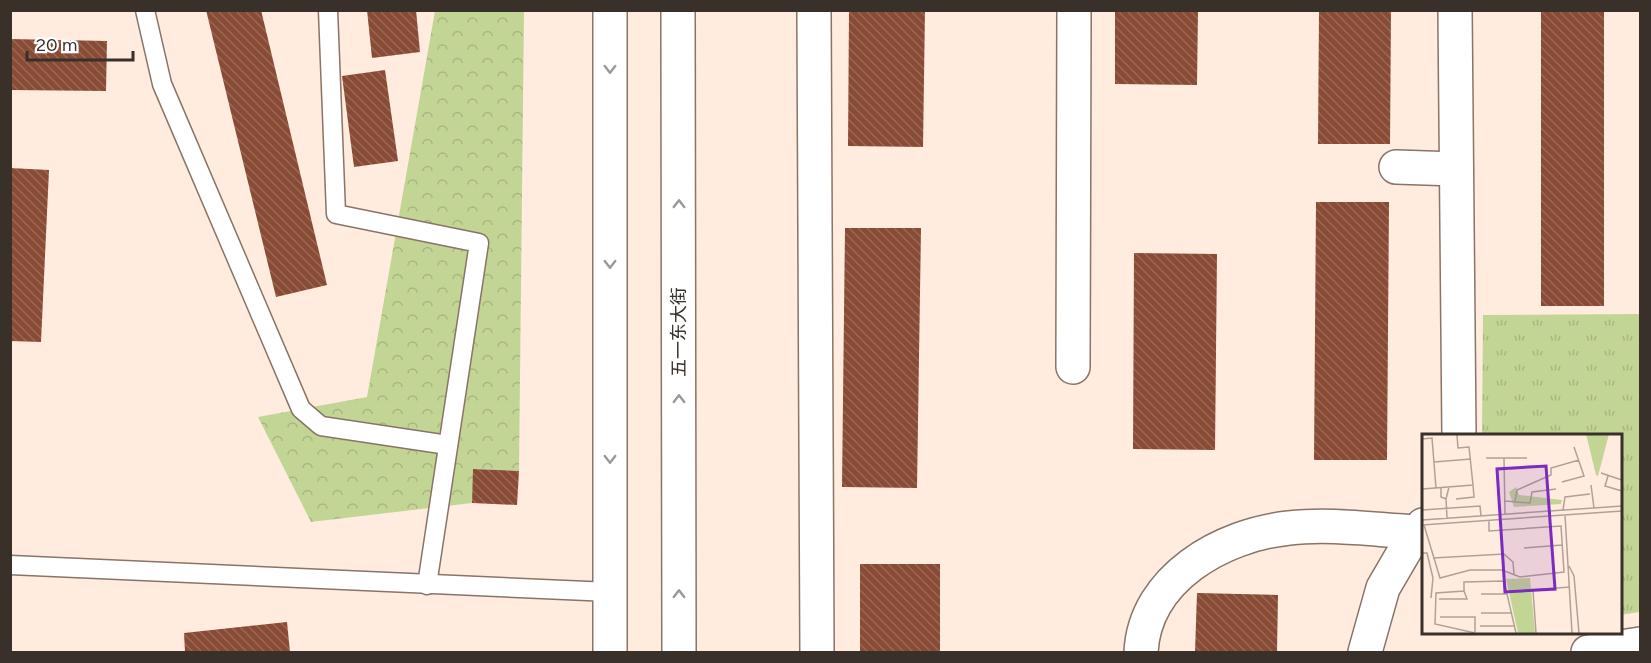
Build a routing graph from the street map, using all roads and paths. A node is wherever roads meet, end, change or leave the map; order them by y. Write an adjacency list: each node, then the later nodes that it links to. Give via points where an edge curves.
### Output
1 (145, 10): 12 (lane, via 162,84 301,409 321,426)
2 (328, 10): 12 (lane, via 336,214 479,243)
3 (610, 10): 16 (street, one-way to 16)
4 (678, 10): 19 (street, 五一东大街, one-way to 4)
5 (814, 10): 20 (street)
6 (1074, 10): 10 (street)
7 (1455, 10): 9 (street)
8 (1396, 167): 9 (street)
9 (1456, 169): 11 (street)
10 (1073, 366)
11 (1459, 434)
12 (448, 445): 15 (lane)
13 (1420, 529): 21 (street, via 1290,528 1253,535 1216,549 1179,574 1155,600 1141,637); 22 (street, via 1383,588)
14 (10, 565): 15 (lane)
15 (427, 585): 16 (lane)
16 (610, 592): 18 (street)
17 (1641, 644): 23 (street)
18 (610, 652)
19 (679, 652)
20 (817, 652)
21 (1141, 652)
22 (1365, 652)
23 (1588, 652)

